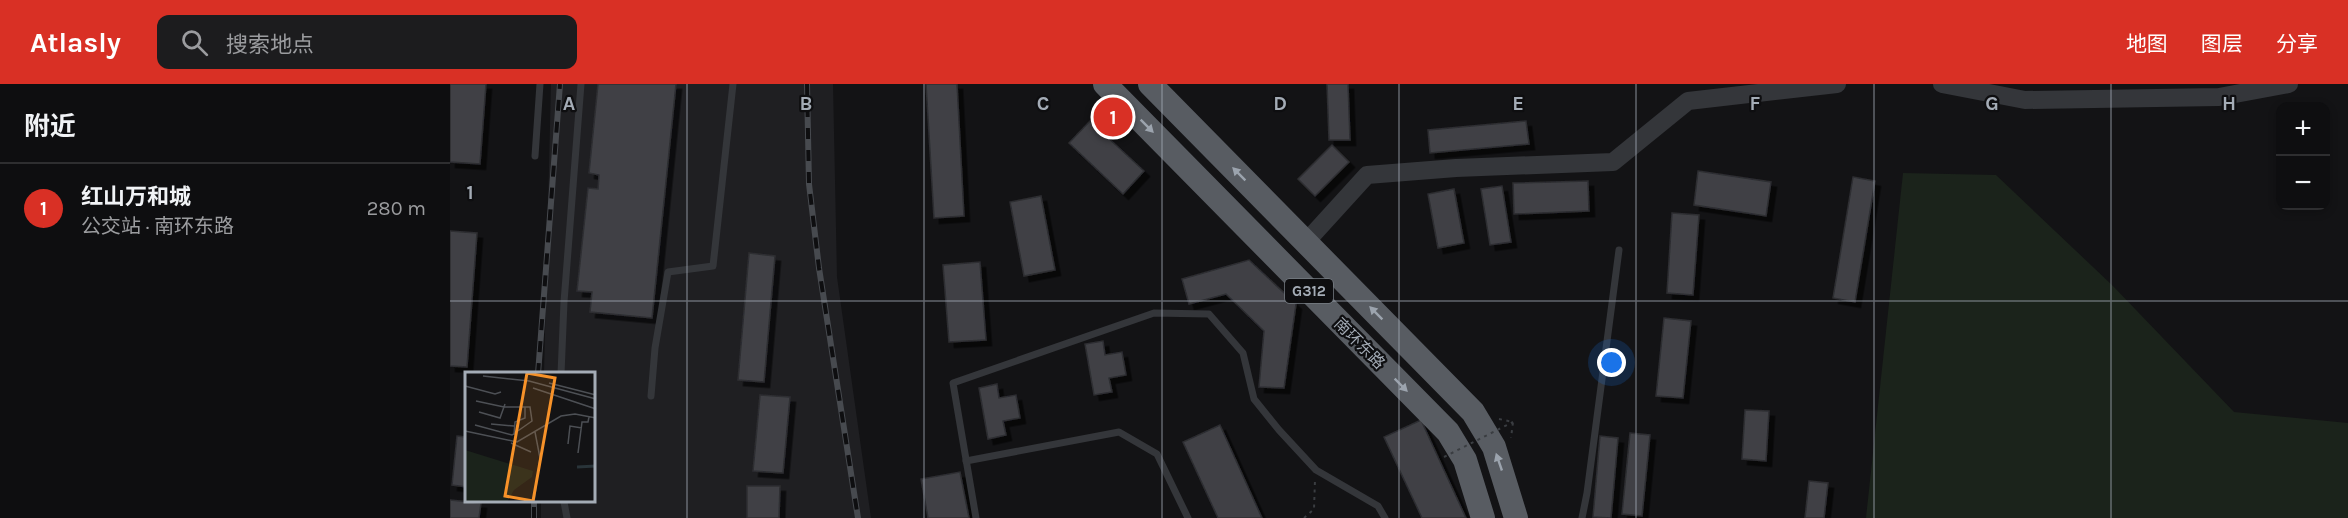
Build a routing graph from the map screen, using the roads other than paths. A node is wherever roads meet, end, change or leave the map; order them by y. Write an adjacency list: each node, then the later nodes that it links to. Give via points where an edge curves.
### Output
1 (540, 84): 9 (lane)
2 (581, 84): 12 (lane)
3 (733, 84): 13 (lane, via 713,266 668,272)
4 (1106, 84): 20 (highway, 南环东路 / G312, one-way to 20, via 1448,432 1465,460)
5 (1150, 84): 10 (highway, 南环东路 / G312, one-way to 5)
6 (1837, 84): 10 (street, via 1688,101 1613,162 1367,175)
7 (1942, 84): 8 (street, via 2025,100 2219,97)
8 (2289, 84)
9 (535, 156)
10 (1306, 242): 21 (highway, 南环东路 / G312, one-way to 10, via 1494,447 1473,412)
11 (1619, 250): 22 (lane)
12 (561, 372)
13 (651, 396)
14 (966, 461): 17 (lane); 18 (lane, via 1119,432 1157,454); 19 (lane, via 953,383 1154,313 1209,314 1243,353 1254,399 1279,430 1316,470 1378,506)
15 (564, 503): 16 (lane)
16 (567, 518)
17 (976, 518)
18 (1188, 518)
19 (1385, 518)
20 (1483, 518)
21 (1516, 518)
22 (1582, 518)

